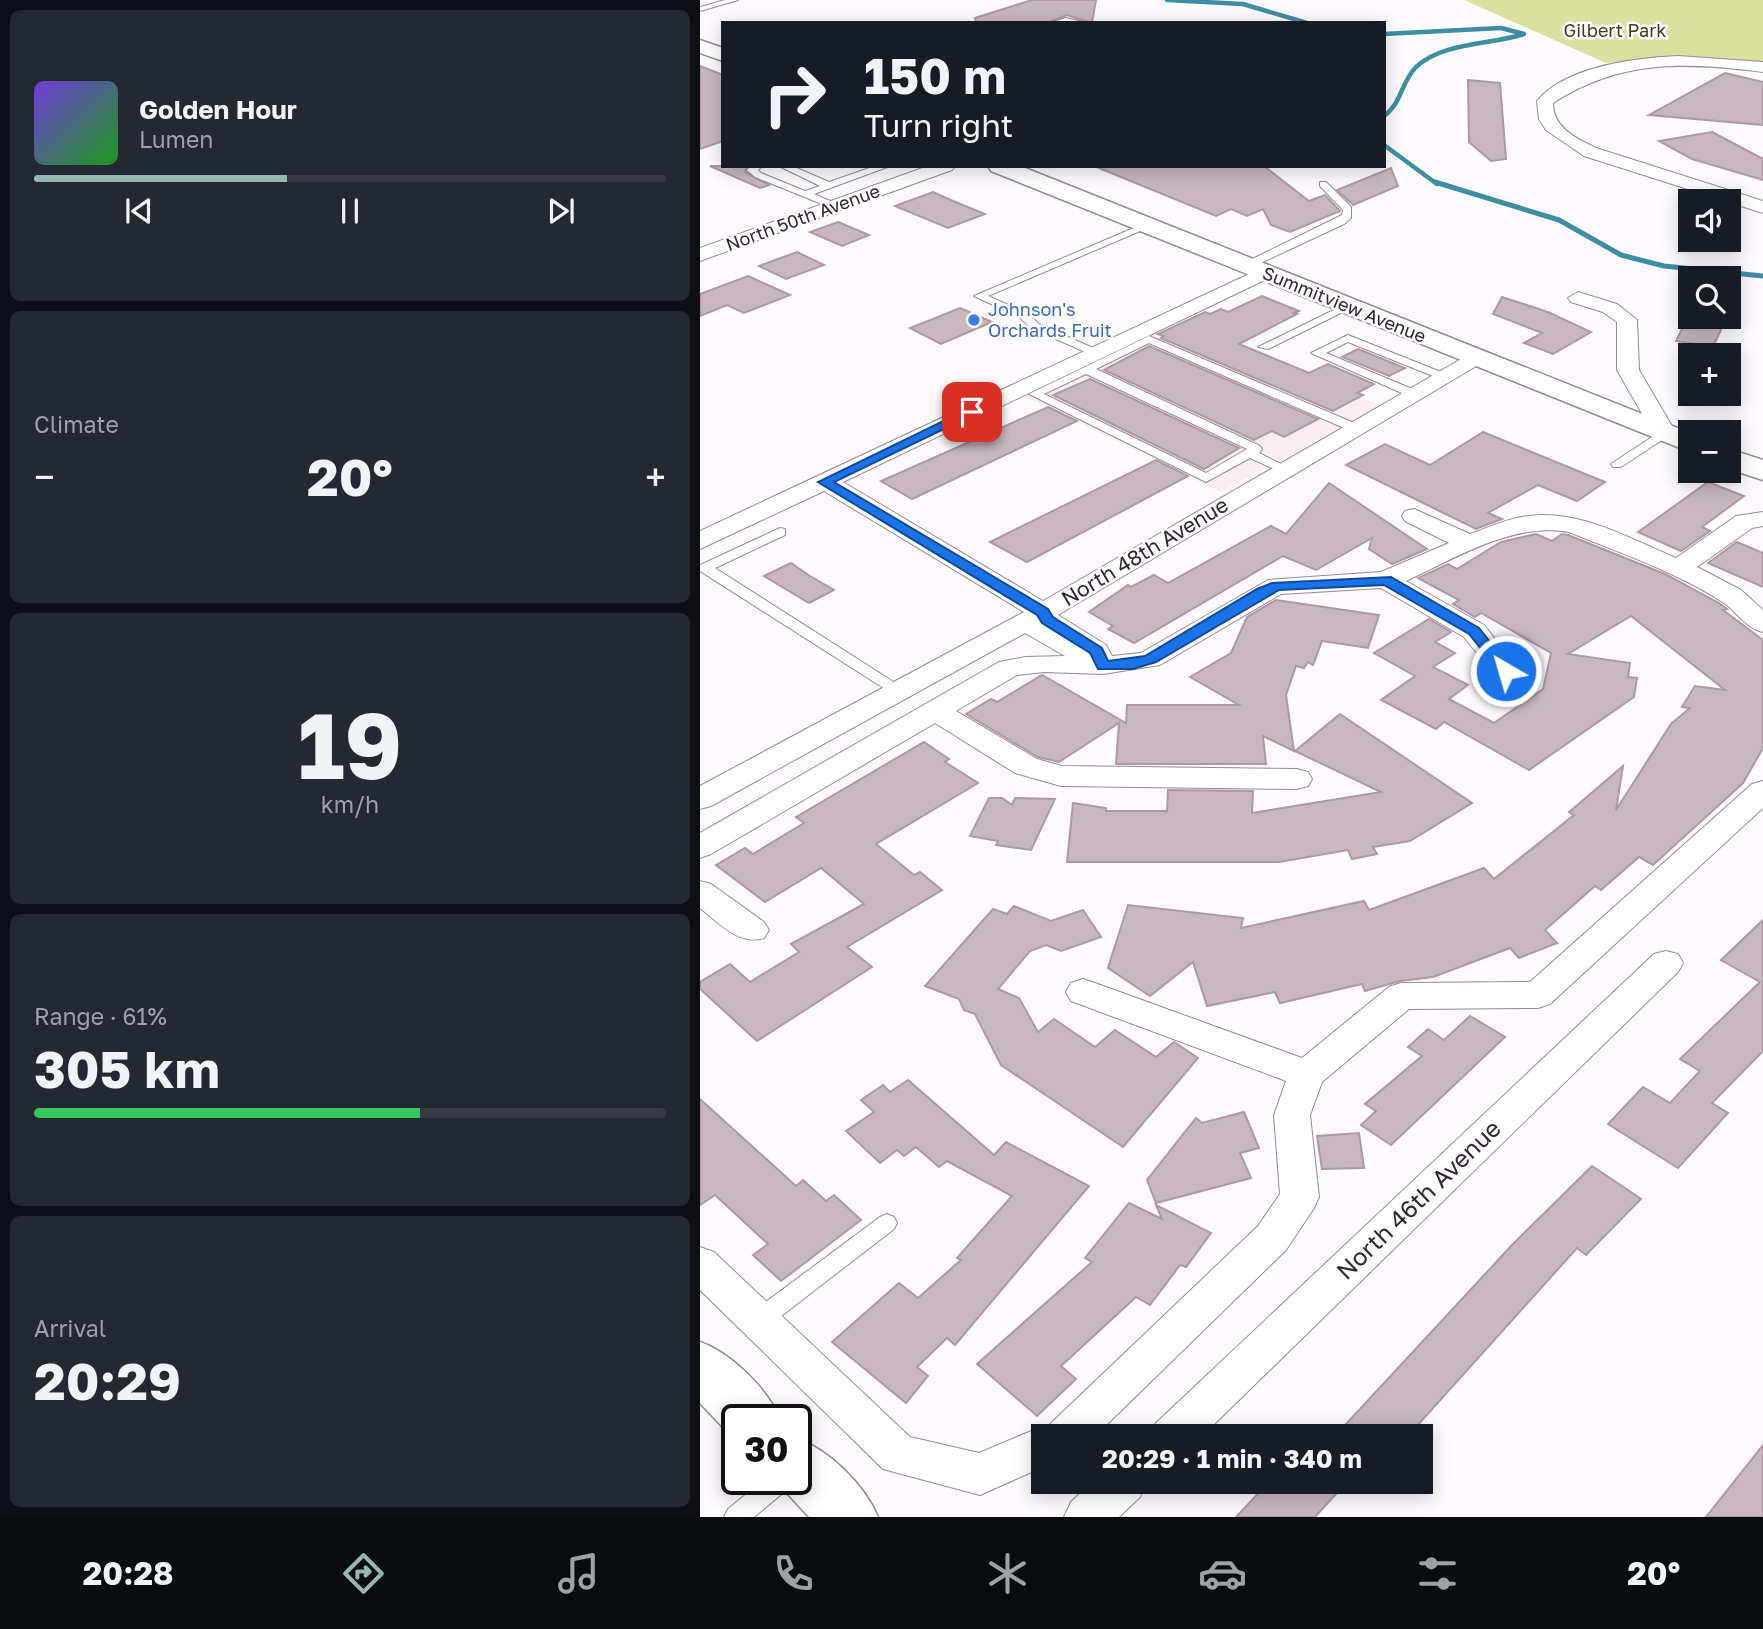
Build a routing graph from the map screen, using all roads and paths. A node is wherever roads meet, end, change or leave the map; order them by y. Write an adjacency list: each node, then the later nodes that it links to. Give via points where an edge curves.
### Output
1 (734, 0): 2 (lane)
2 (700, 9)
3 (1763, 67): 15 (street, via 1698,60 1605,68 1557,92 1545,101 1544,111 1550,125 1590,152)
4 (754, 168): 13 (lane, via 758,175)
5 (788, 168): 11 (lane)
6 (879, 168): 9 (lane)
7 (940, 168): 12 (street, North 50th Avenue)
8 (1004, 168): 16 (main road, Summitview Avenue)
9 (862, 174): 11 (lane); 12 (lane)
10 (1323, 184): 18 (lane, via 1348,209 1347,216)
11 (829, 186): 13 (lane)
12 (890, 186): 14 (street, North 50th Avenue)
13 (805, 194): 14 (lane)
14 (834, 206): 17 (street, North 50th Avenue)
15 (1763, 207)
16 (1147, 226): 18 (main road, Summitview Avenue); 23 (lane, via 979,296 1016,312)
17 (703, 251)
18 (1255, 270): 20 (main road, Summitview Avenue); 23 (street)
19 (1578, 298): 27 (street, via 1609,308 1627,320 1628,370)
20 (1348, 307): 21 (lane); 22 (main road, Summitview Avenue)
21 (1264, 347)
22 (1475, 357): 24 (street, North 48th Avenue); 27 (main road, Summitview Avenue)
23 (1091, 361): 26 (lane, via 1149,339); 28 (lane, via 1256,449); 28 (lane, via 1035,394 1206,478); 33 (street)
24 (1442, 376): 25 (street, North 48th Avenue); 25 (lane, via 1348,338 1317,354)
25 (1413, 394): 26 (street, North 48th Avenue)
26 (1354, 428): 31 (street, North 48th Avenue)
27 (1677, 438): 30 (lane)
28 (1249, 453): 31 (lane)
29 (1741, 463): 32 (main road)
30 (1617, 464)
31 (1285, 469): 41 (street, North 48th Avenue)
32 (1763, 471)
33 (824, 482): 37 (street); 41 (street)
34 (1414, 516): 38 (street)
35 (1763, 519): 39 (street, via 1745,521)
36 (780, 532): 45 (lane, via 705,568)
37 (700, 541)
38 (1469, 543): 39 (street, via 1522,524 1553,522 1575,526); 40 (street)
39 (1679, 568): 42 (street, via 1732,596)
40 (1387, 580): 43 (street, via 1277,586 1150,659); 44 (street, via 1474,631)
41 (1034, 617): 43 (street); 45 (street, North 48th Avenue)
42 (1763, 624)
43 (1103, 666): 46 (street, via 1009,668)
44 (1506, 671)
45 (898, 691): 48 (street, North 48th Avenue)
46 (935, 711): 47 (street, via 1026,766 1061,776); 50 (street)
47 (1297, 779)
48 (700, 799)
49 (1760, 800): 55 (street, via 1538,995 1401,996)
50 (700, 846)
51 (700, 892): 52 (street)
52 (752, 930)
53 (1666, 963): 62 (street, North 46th Avenue)
54 (1083, 992): 55 (street)
55 (1307, 1074): 61 (street, via 1292,1115 1300,1196 1272,1238)
56 (887, 1223): 58 (lane)
57 (700, 1264): 58 (street)
58 (759, 1321): 63 (street, via 898,1455 980,1474)
59 (700, 1366): 60 (main road)
60 (737, 1404)
61 (1078, 1424)
62 (1185, 1424)
63 (1031, 1451)
64 (812, 1485): 68 (main road)
65 (1111, 1494): 69 (street)
66 (762, 1495): 67 (lane)
67 (736, 1517)
68 (849, 1517)
69 (1087, 1517)

